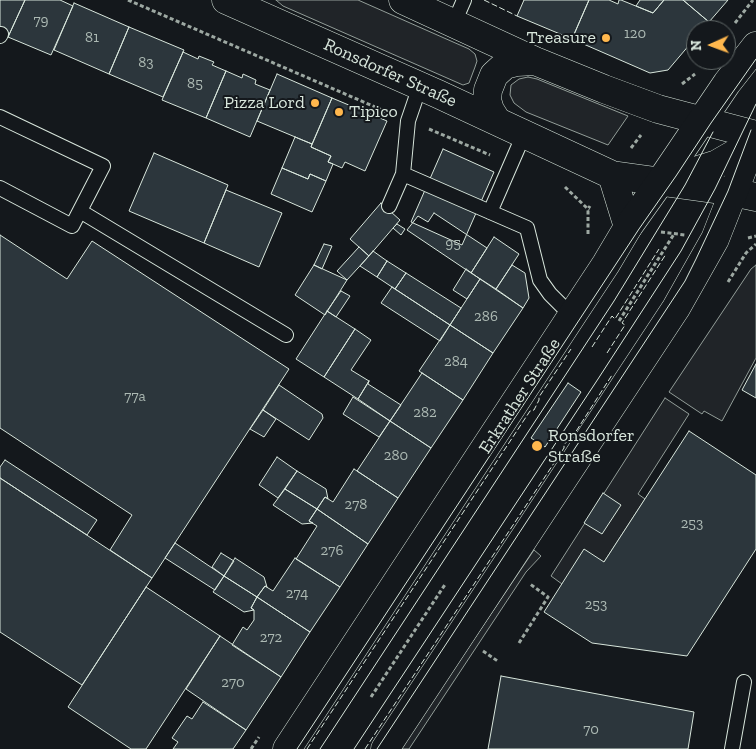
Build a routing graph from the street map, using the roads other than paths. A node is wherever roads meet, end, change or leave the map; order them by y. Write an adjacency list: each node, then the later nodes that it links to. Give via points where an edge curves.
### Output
1 (403, 0): 3 (main road)
2 (234, 2): 6 (main road, Ronsdorfer Straße)
3 (459, 12): 5 (main road)
4 (756, 46): 8 (main road, Erkrather Straße)
5 (535, 61): 8 (main road, via 658,110); 9 (main road, via 504,65 494,75 487,100)
6 (420, 86): 9 (main road, Ronsdorfer Straße); 12 (lane, via 408,120)
7 (0, 117): 18 (lane, via 103,166)
8 (702, 120): 11 (main road); 14 (main road, Erkrather Straße)
9 (497, 121): 10 (main road, Ronsdorfer Straße)
10 (524, 134): 13 (main road, Ronsdorfer Straße); 19 (lane)
11 (756, 135): 14 (main road, via 743,149 717,164); 16 (main road)
12 (403, 174): 17 (lane); 19 (lane)
13 (612, 175): 14 (main road, Ronsdorfer Straße); 20 (main road)
14 (660, 182): 16 (main road, Ronsdorfer Straße); 20 (main road, Erkrather Straße)
15 (0, 188): 18 (lane, via 72,226)
16 (745, 194): 25 (main road, via 714,240 676,308)
17 (389, 206)
18 (80, 211): 22 (lane)
19 (490, 212): 21 (lane, via 527,228 540,280 550,294)
20 (628, 227): 21 (main road, Erkrather Straße)
21 (574, 314): 24 (main road, Erkrather Straße)
22 (286, 335)
23 (744, 682): 26 (lane)
24 (288, 749)
25 (385, 749)
26 (732, 749)

